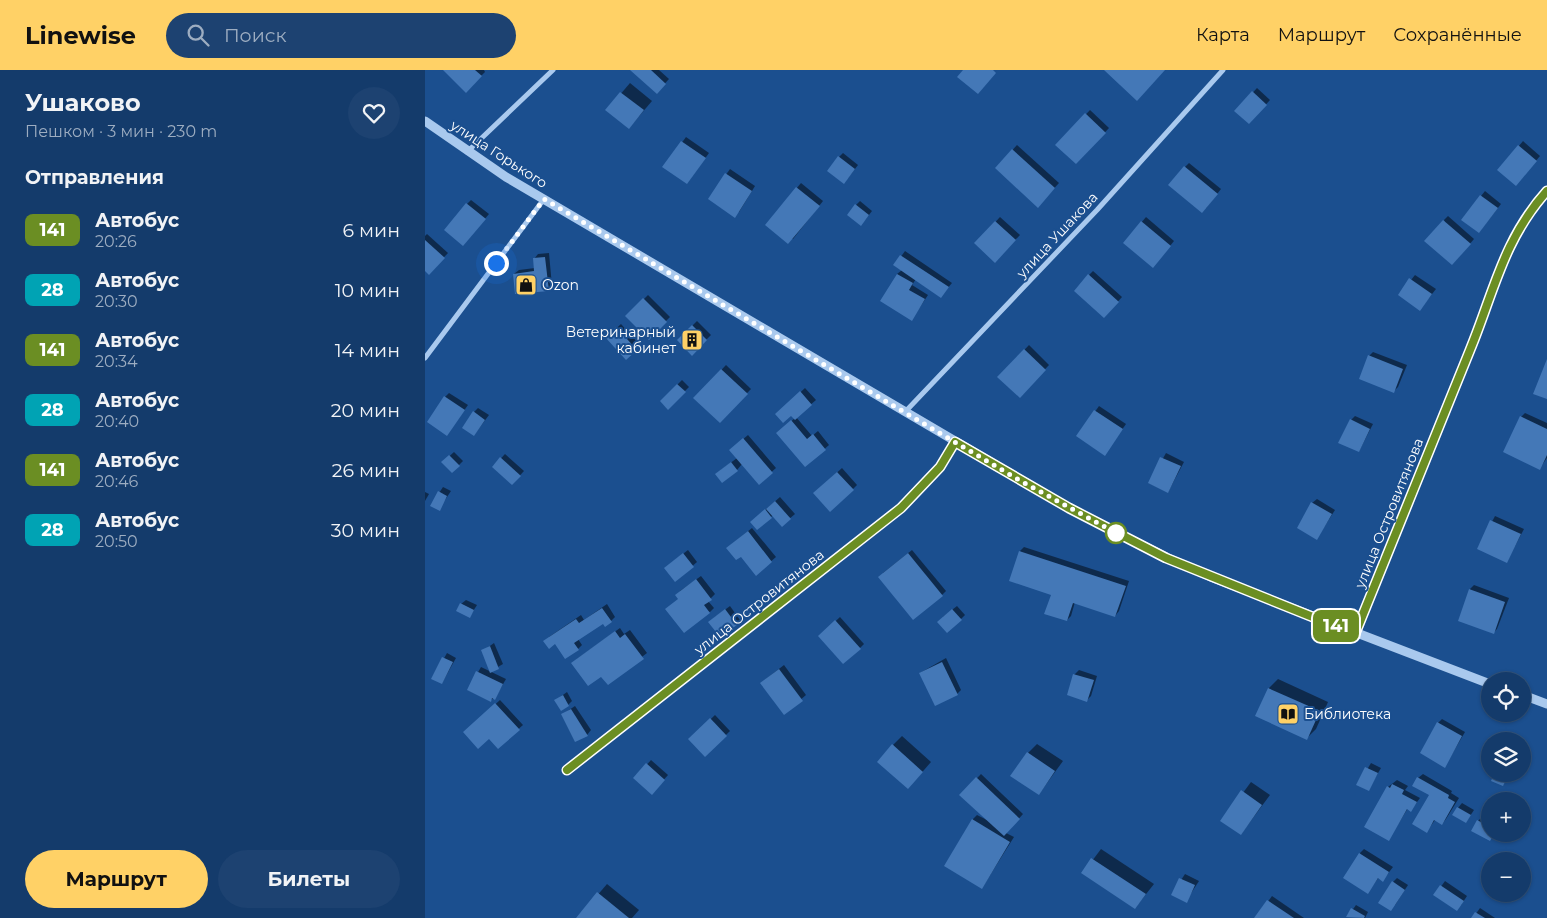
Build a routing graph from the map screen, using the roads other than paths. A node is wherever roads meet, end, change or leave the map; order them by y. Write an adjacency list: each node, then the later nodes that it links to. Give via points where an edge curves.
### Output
1 (553, 70): 4 (street)
2 (1223, 70): 8 (street, улица Ушакова, via 1097,210)
3 (425, 121): 4 (street, улица Горького)
4 (467, 152): 6 (street, улица Горького)
5 (1547, 191): 10 (street, улица Островитянова, via 1526,216 1500,268 1477,333)
6 (544, 199): 7 (street, улица Горького); 8 (street)
7 (425, 358)
8 (905, 412): 9 (street)
9 (955, 442): 10 (street, via 1069,508 1166,558); 14 (street, улица Островитянова, via 940,467 901,508)
10 (1355, 634): 11 (street)
11 (1481, 681)
12 (1531, 699): 13 (street)
13 (1547, 704)
14 (567, 770)

